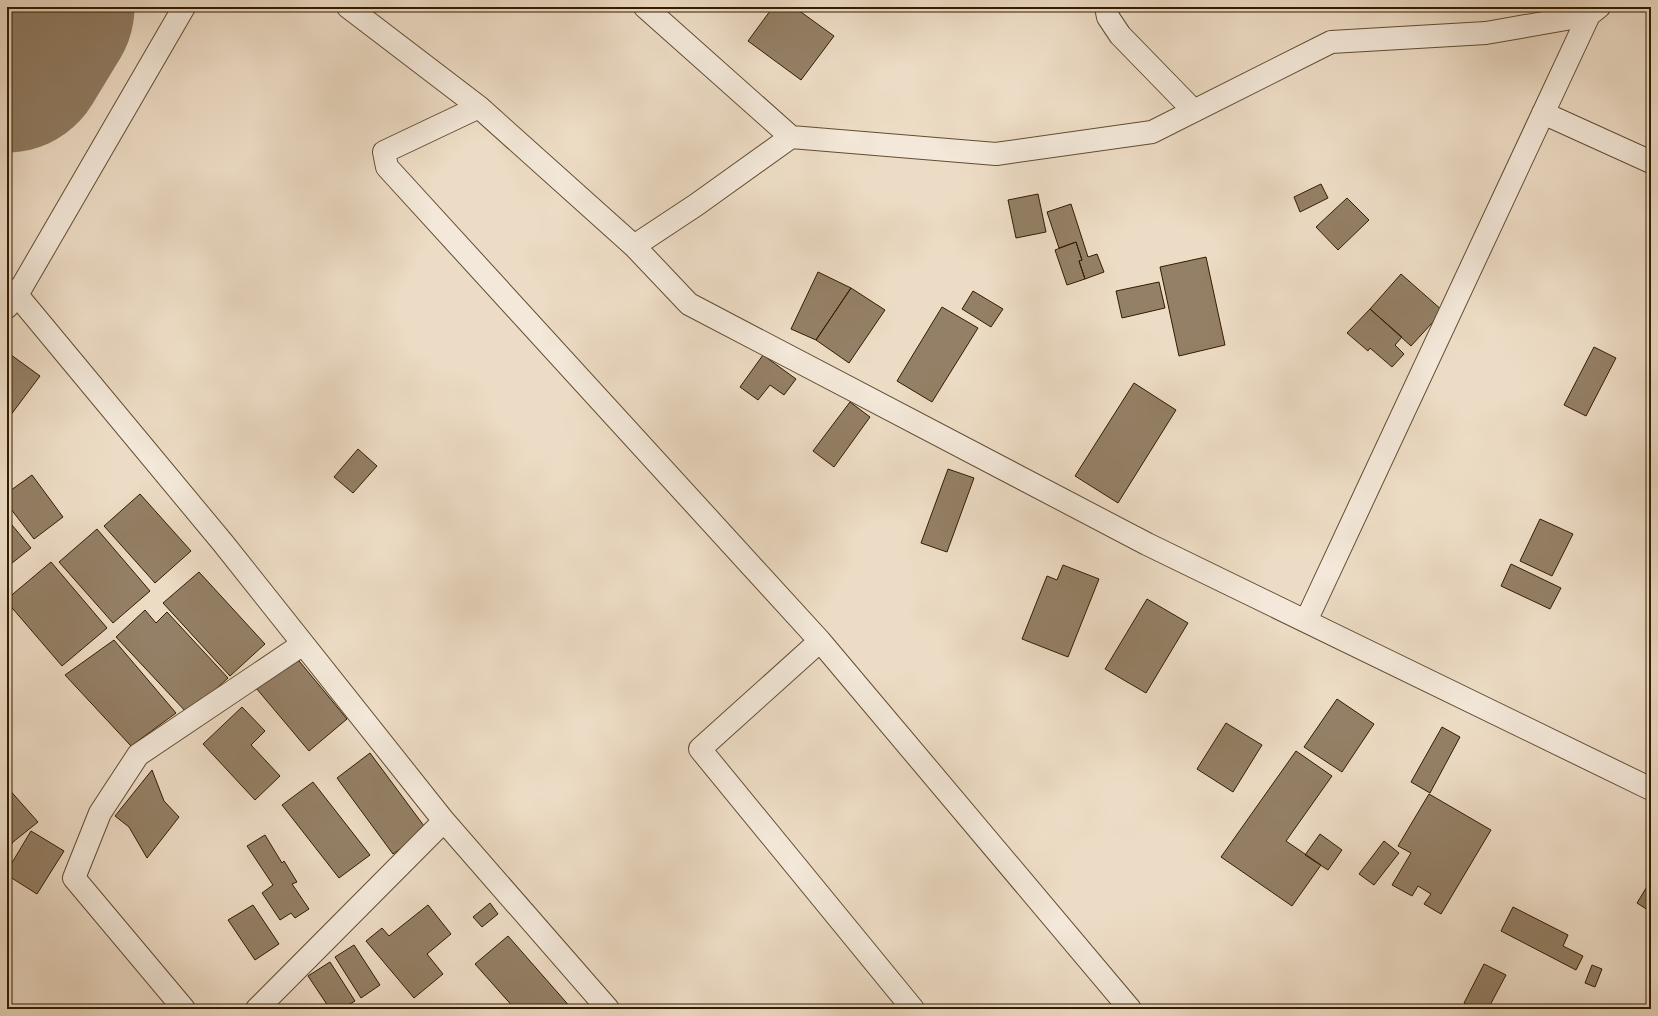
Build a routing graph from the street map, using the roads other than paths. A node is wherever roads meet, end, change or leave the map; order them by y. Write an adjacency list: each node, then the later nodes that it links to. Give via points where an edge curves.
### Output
1 (184, 7): 12 (street)
2 (348, 7): 6 (street)
3 (645, 7): 9 (street)
4 (1106, 7): 7 (street, via 1108,17 1120,35)
5 (1594, 11): 7 (street, via 1486,33 1331,42); 8 (street)
6 (479, 107): 11 (street); 14 (street, via 384,152 387,167)
7 (1194, 111): 9 (street, via 1152,132 996,154)
8 (1543, 113): 10 (street); 13 (street)
9 (791, 137): 11 (street)
10 (1651, 162)
11 (634, 246): 13 (street, via 689,304 1147,544)
12 (10, 297): 15 (street, via 223,543)
13 (1306, 621): 16 (street)
14 (820, 641): 21 (street, via 700,749); 22 (street)
15 (303, 644): 17 (street); 19 (street, via 138,755 100,813 74,878)
16 (1651, 789)
17 (444, 820): 18 (street); 20 (street)
18 (607, 1008)
19 (184, 1009)
20 (257, 1009)
21 (914, 1009)
22 (1130, 1009)

